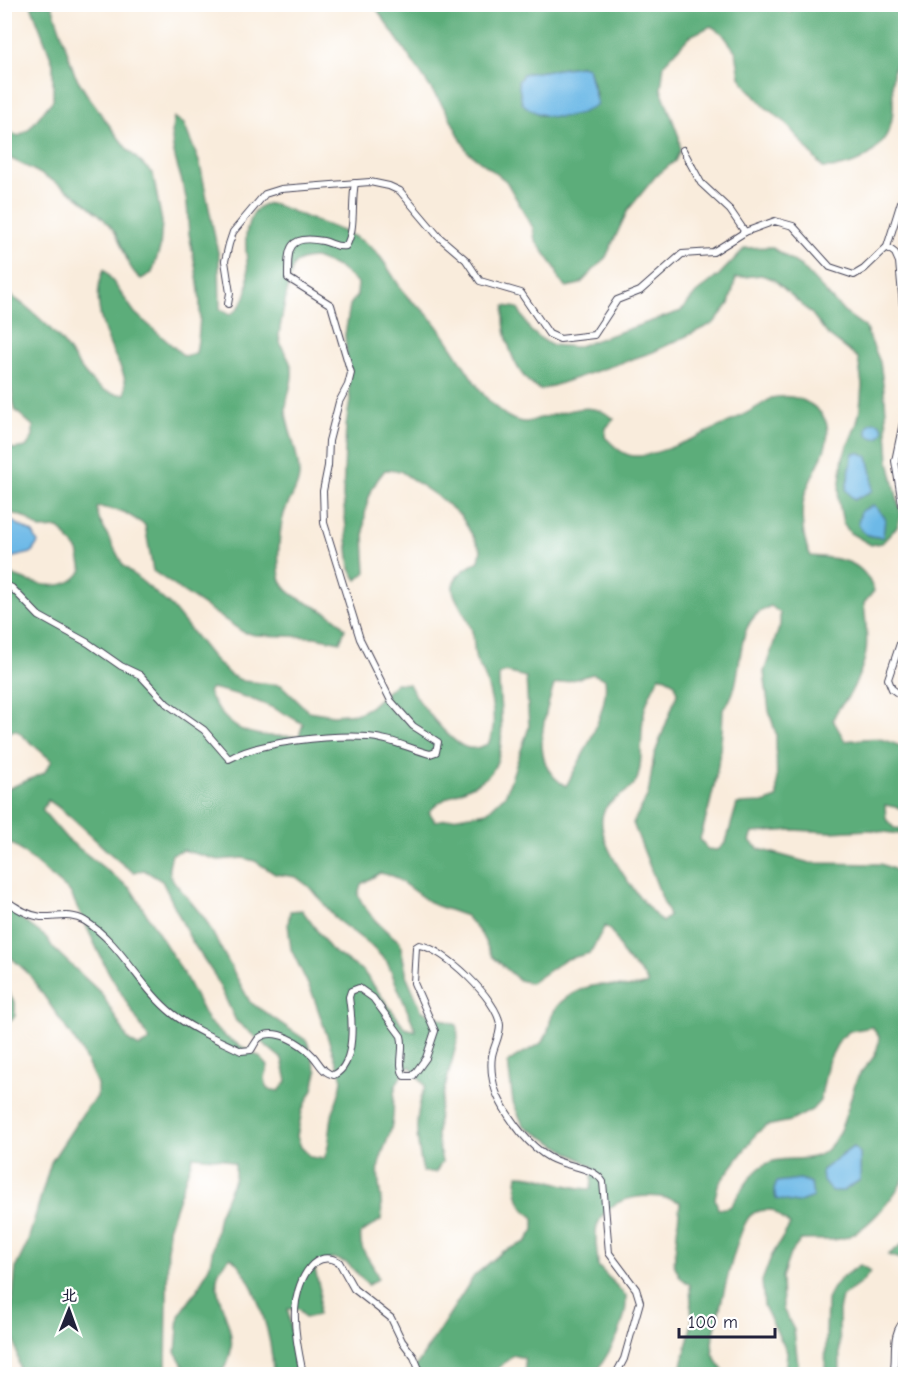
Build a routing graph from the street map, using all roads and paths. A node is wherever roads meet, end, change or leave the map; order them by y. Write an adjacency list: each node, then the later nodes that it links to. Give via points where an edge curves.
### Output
1 (5, 4): 3 (street)
2 (906, 14): 4 (street, via 902,41)
3 (4, 46)
4 (906, 50)
5 (683, 150): 8 (street, via 701,183 730,210)
6 (355, 183): 8 (street, via 389,186 399,191 438,236 466,260 480,281 521,293 549,334 560,339 594,335 617,300 640,291 682,254 713,252); 10 (street, via 281,189 258,200 233,232 229,244 225,261); 14 (street, via 350,241 340,247 323,241 297,242 288,251 288,278 331,305 350,367 329,441 323,517 360,639 390,701 413,726 438,742 435,752 430,754 369,737 264,746 229,759 204,730 167,704 140,675 39,615)
7 (906, 186): 9 (street)
8 (745, 232): 9 (street, via 781,221 793,226 830,267 848,275 864,269)
9 (887, 247): 11 (street, via 896,252 899,262)
10 (228, 304)
11 (906, 340)
12 (906, 408): 13 (street, via 896,461)
13 (906, 528)
14 (4, 584)
15 (906, 626): 16 (street, via 888,679 892,689)
16 (906, 699)
17 (4, 899): 21 (street, via 29,915 64,914 84,920 173,1014 192,1026 241,1051 250,1050 260,1038 274,1034 296,1042 313,1055 323,1070 334,1075 344,1067 347,1057 351,991 358,988 373,998 403,1043 400,1070 404,1076 413,1076 426,1058 435,1031 414,983 416,947 428,946 463,971 499,1018 492,1077 510,1119 548,1157 594,1173 603,1182 609,1253 636,1289 640,1302)
18 (906, 1320): 22 (street, via 899,1325 895,1338)
19 (303, 1374): 20 (street, via 295,1307 306,1271 315,1260 326,1257 339,1262 354,1289 388,1314)
20 (421, 1374)
21 (616, 1374)
22 (893, 1374)

